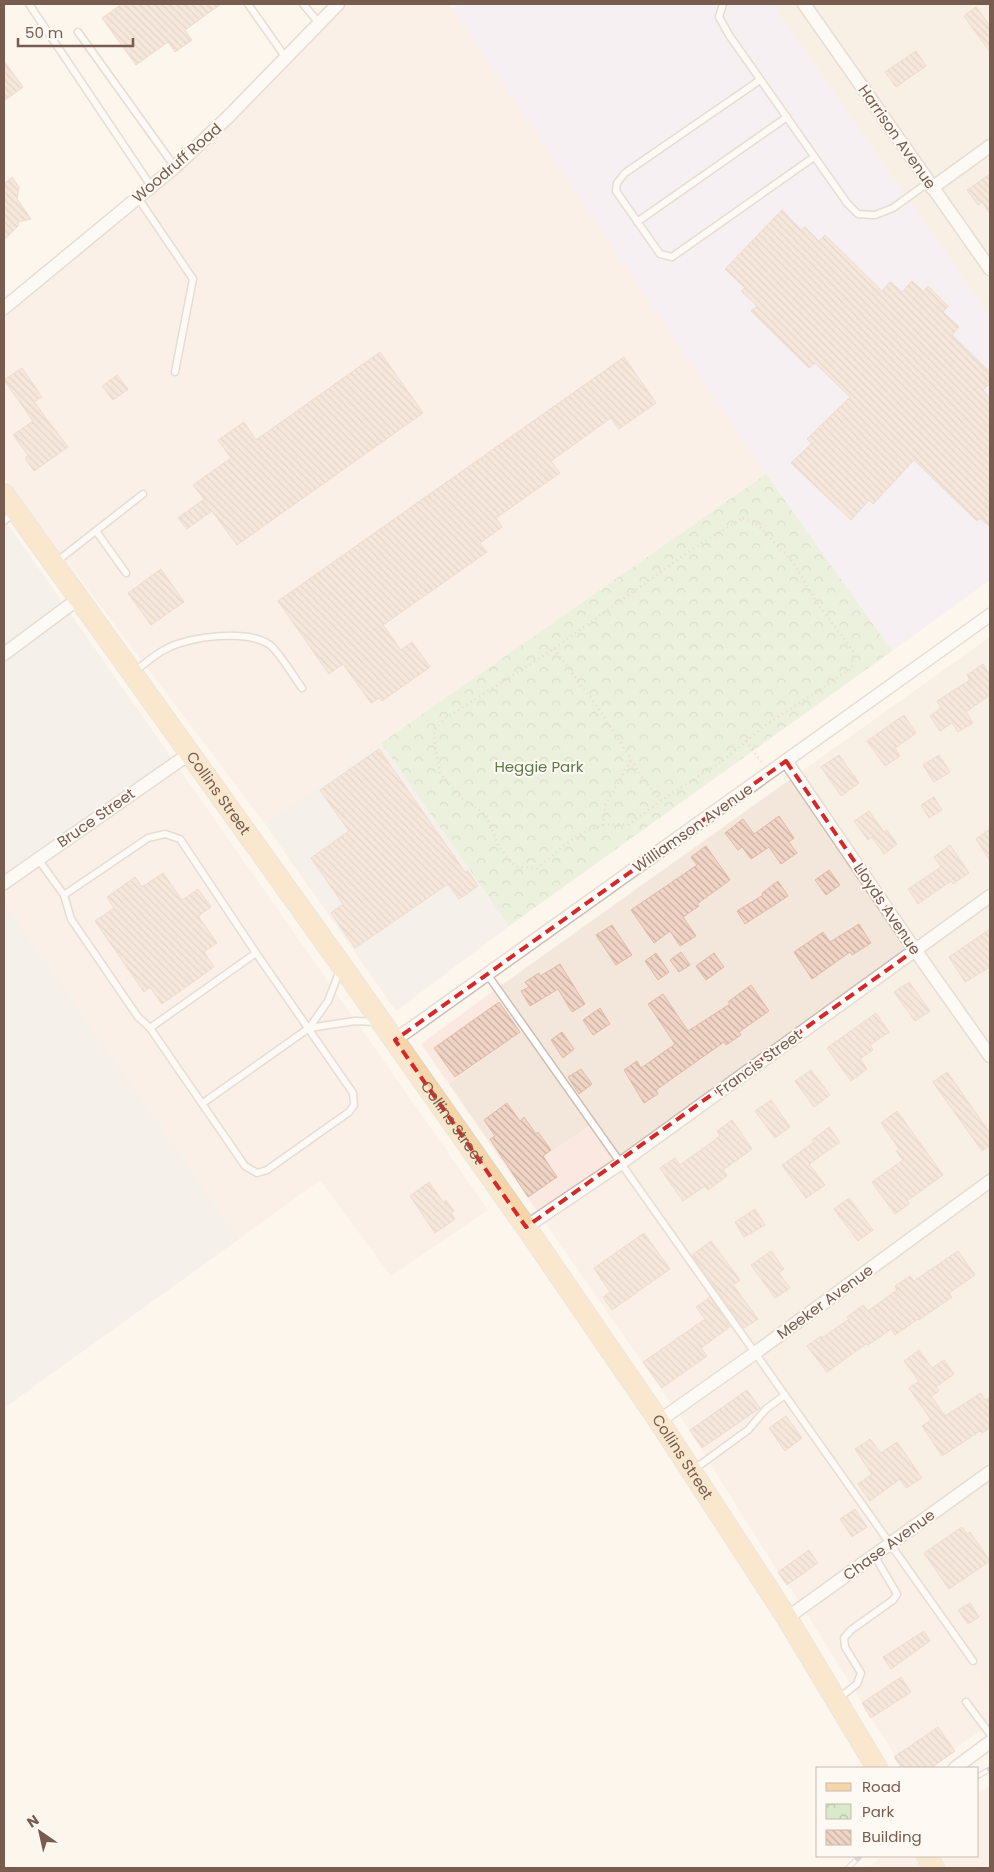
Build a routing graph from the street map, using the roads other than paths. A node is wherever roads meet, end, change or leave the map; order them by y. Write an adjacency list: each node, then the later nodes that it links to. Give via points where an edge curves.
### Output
1 (29, 4): 16 (lane)
2 (248, 4): 9 (lane)
3 (304, 4): 7 (lane)
4 (338, 4): 7 (street, Woodruff Road)
5 (723, 4): 10 (lane, via 719,17)
6 (804, 4): 15 (street, Harrison Avenue)
7 (319, 23): 9 (street, Woodruff Road)
8 (78, 32): 14 (lane)
9 (286, 58): 14 (street, Woodruff Road)
10 (760, 80): 11 (lane); 18 (lane, via 624,173 616,191)
11 (786, 117): 13 (lane); 18 (lane)
12 (990, 146): 15 (street)
13 (814, 157): 15 (lane, via 858,214 875,215 893,208); 18 (lane, via 672,257 660,254)
14 (174, 167): 16 (street, Woodruff Road)
15 (931, 185): 19 (street, Harrison Avenue)
16 (151, 186): 17 (street, Woodruff Road)
17 (138, 198): 20 (street, Woodruff Road); 21 (lane, via 193,279)
18 (638, 222)
19 (990, 269)
20 (4, 308)
21 (176, 372)
22 (4, 494): 24 (main road, Collins Street)
23 (143, 494): 25 (lane)
24 (10, 516): 26 (main road, Collins Street)
25 (96, 531): 26 (lane); 27 (lane)
26 (53, 564): 28 (main road, Collins Street)
27 (126, 573)
28 (78, 598): 30 (street); 31 (main road, Collins Street)
29 (990, 615): 34 (street, Williamson Avenue)
30 (4, 654)
31 (132, 673): 32 (lane, via 167,648 190,640 227,636 258,638 272,646); 33 (main road, Collins Street)
32 (302, 688)
33 (189, 754): 35 (street, Bruce Street); 41 (main road, Collins Street)
34 (786, 761): 39 (street, Lloyds Avenue); 42 (street, Williamson Avenue)
35 (38, 859): 36 (street, Bruce Street); 37 (lane)
36 (4, 883)
37 (64, 895): 40 (lane, via 148,838 165,834 180,839); 44 (lane, via 71,919 138,1017)
38 (990, 896): 39 (street, Francis Street)
39 (915, 950): 47 (street, Lloyds Avenue); 49 (street, Francis Street)
40 (256, 953): 44 (lane); 45 (lane)
41 (342, 966): 43 (main road, Collins Street); 45 (lane, via 328,1001)
42 (487, 974): 46 (street, Williamson Avenue); 49 (lane)
43 (382, 1023): 45 (lane, via 355,1021); 46 (main road, Collins Street)
44 (150, 1028): 48 (lane)
45 (309, 1028): 48 (lane); 48 (lane, via 353,1093 354,1105 349,1112 267,1170 256,1173 246,1166)
46 (395, 1040): 51 (main road, Collins Street)
47 (990, 1056)
48 (203, 1103)
49 (621, 1163): 51 (street, Francis Street); 52 (lane)
50 (990, 1181): 52 (street, Meeker Avenue)
51 (526, 1227): 54 (main road, Collins Street)
52 (755, 1353): 53 (lane); 54 (street, Meeker Avenue)
53 (785, 1395): 55 (lane, via 766,1409 748,1430); 57 (lane)
54 (659, 1421): 55 (main road, Collins Street)
55 (692, 1470): 59 (main road, Collins Street)
56 (990, 1472): 57 (street, Chase Avenue)
57 (890, 1544): 58 (street, Chase Avenue); 60 (lane)
58 (874, 1555): 59 (street, Chase Avenue); 61 (lane, via 897,1594 844,1638 845,1647 861,1673 857,1684)
59 (787, 1618): 61 (main road, Collins Street)
60 (973, 1661)
61 (836, 1700): 65 (main road, Collins Street)
62 (966, 1702): 63 (lane)
63 (990, 1734)
64 (990, 1742): 66 (street)
65 (876, 1767)
66 (956, 1767)
67 (928, 1857): 68 (main road)
68 (934, 1868)

